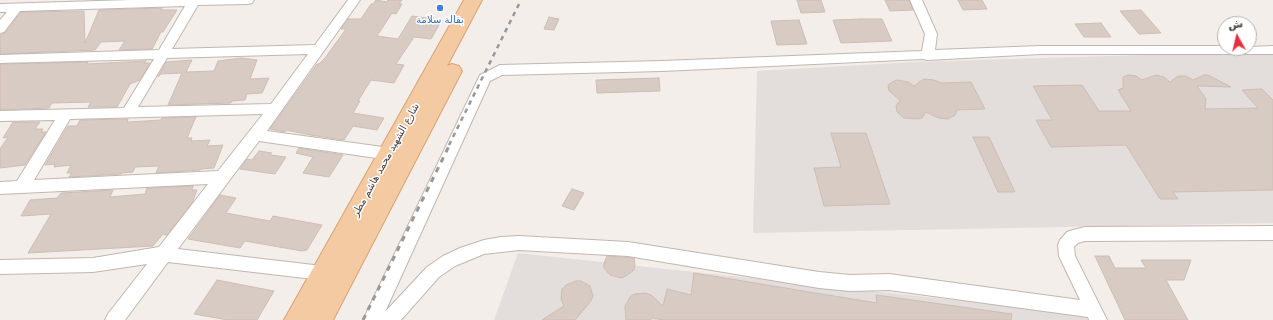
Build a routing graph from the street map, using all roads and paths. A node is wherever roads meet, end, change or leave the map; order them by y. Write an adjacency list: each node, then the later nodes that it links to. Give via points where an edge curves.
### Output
1 (248, 0): 6 (street)
2 (354, 0): 10 (street)
3 (473, 0): 20 (main road, شارع الشهيد محمد هاشم مطر)
4 (490, 0): 31 (main road, شارع الشهيد محمد هاشم مطر)
5 (916, 0): 13 (street, via 931,34)
6 (195, 1): 7 (street); 12 (street)
7 (18, 7): 8 (street); 9 (street)
8 (0, 8)
9 (0, 29)
10 (317, 49): 12 (street); 15 (street)
11 (1273, 50): 13 (street, via 1040,50)
12 (162, 55): 14 (street); 16 (street)
13 (927, 56): 32 (street, via 669,66 506,68 494,72 485,78)
14 (0, 59)
15 (274, 108): 16 (street); 19 (street)
16 (128, 113): 17 (street)
17 (66, 114): 18 (street); 22 (street)
18 (0, 116)
19 (256, 135): 20 (street); 21 (street)
20 (390, 154): 27 (main road, شارع الشهيد محمد هاشم مطر)
21 (222, 177): 22 (street); 25 (street)
22 (22, 186): 23 (street)
23 (0, 188)
24 (1273, 233): 28 (street, via 1085,234 1073,237 1066,245 1067,256)
25 (163, 254): 26 (street, via 93,265); 27 (street); 29 (street)
26 (0, 267)
27 (322, 273): 30 (main road, شارع الشهيد محمد هاشم مطر)
28 (1096, 315): 33 (street, via 889,282 831,282 628,249 519,243 484,247 449,261 433,272)
29 (114, 320)
30 (297, 320)
31 (319, 320)
32 (372, 320)
33 (389, 320)

